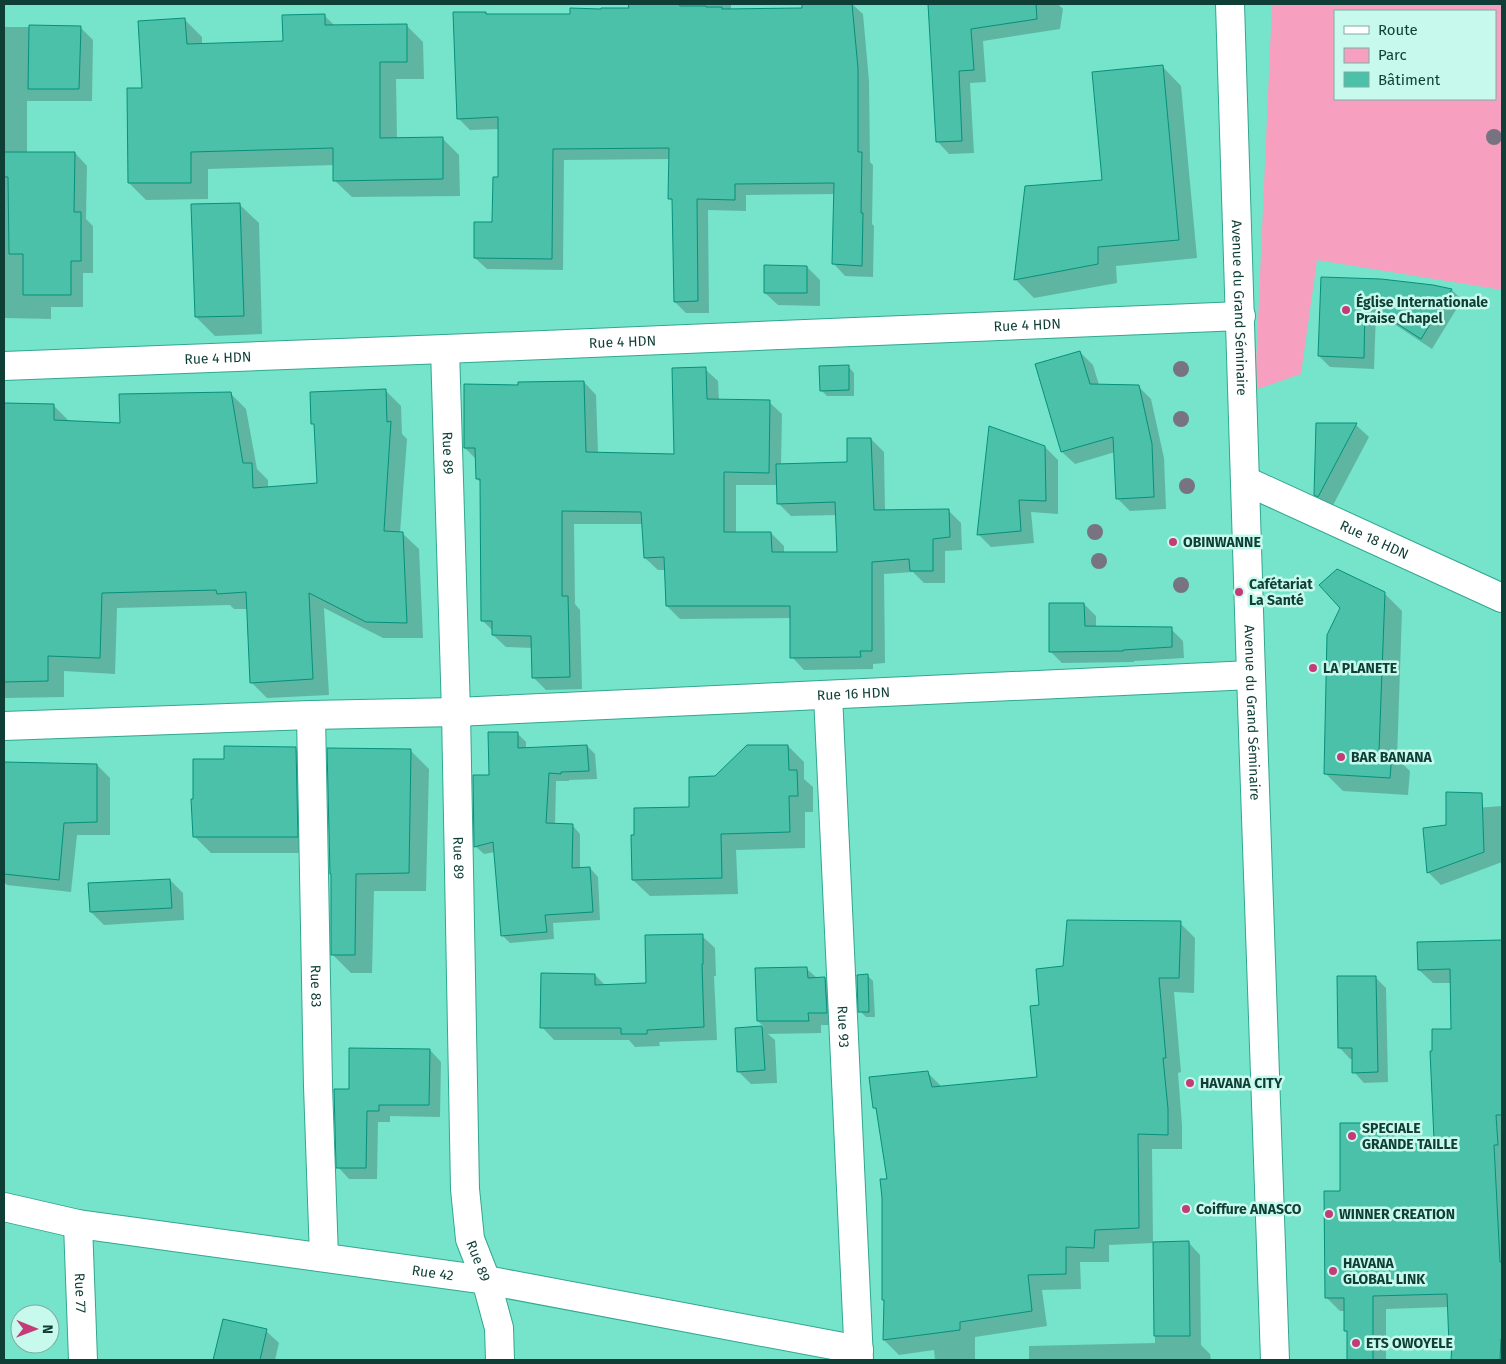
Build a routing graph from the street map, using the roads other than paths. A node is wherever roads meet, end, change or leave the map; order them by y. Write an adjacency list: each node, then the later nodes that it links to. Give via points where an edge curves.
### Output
1 (1230, 4): 2 (street, Avenue du Grand Séminaire)
2 (1241, 316): 3 (street, Rue 4 HDN); 5 (street, Avenue du Grand Séminaire)
3 (445, 349): 4 (street, Rue 4 HDN); 9 (street, Rue 89)
4 (4, 366)
5 (1246, 480): 6 (street, Rue 18 HDN); 7 (street, Avenue du Grand Séminaire)
6 (1502, 598)
7 (1251, 674): 8 (street, Rue 16 HDN); 19 (street, Avenue du Grand Séminaire)
8 (828, 695): 9 (street, Rue 16 HDN); 16 (street, Rue 93)
9 (456, 712): 10 (street, Rue 16 HDN); 15 (street, Rue 89, via 465,1189 470,1240)
10 (311, 716): 11 (street, Rue 16 HDN); 14 (street, Rue 83)
11 (4, 726)
12 (4, 1207): 13 (street, Rue 42)
13 (78, 1224): 14 (street, Rue 42); 17 (street, Rue 77)
14 (324, 1257): 15 (street, Rue 42)
15 (486, 1280): 16 (street, Rue 42); 18 (street, Rue 89, via 499,1328)
16 (859, 1355)
17 (83, 1360)
18 (500, 1360)
19 (1275, 1360)

